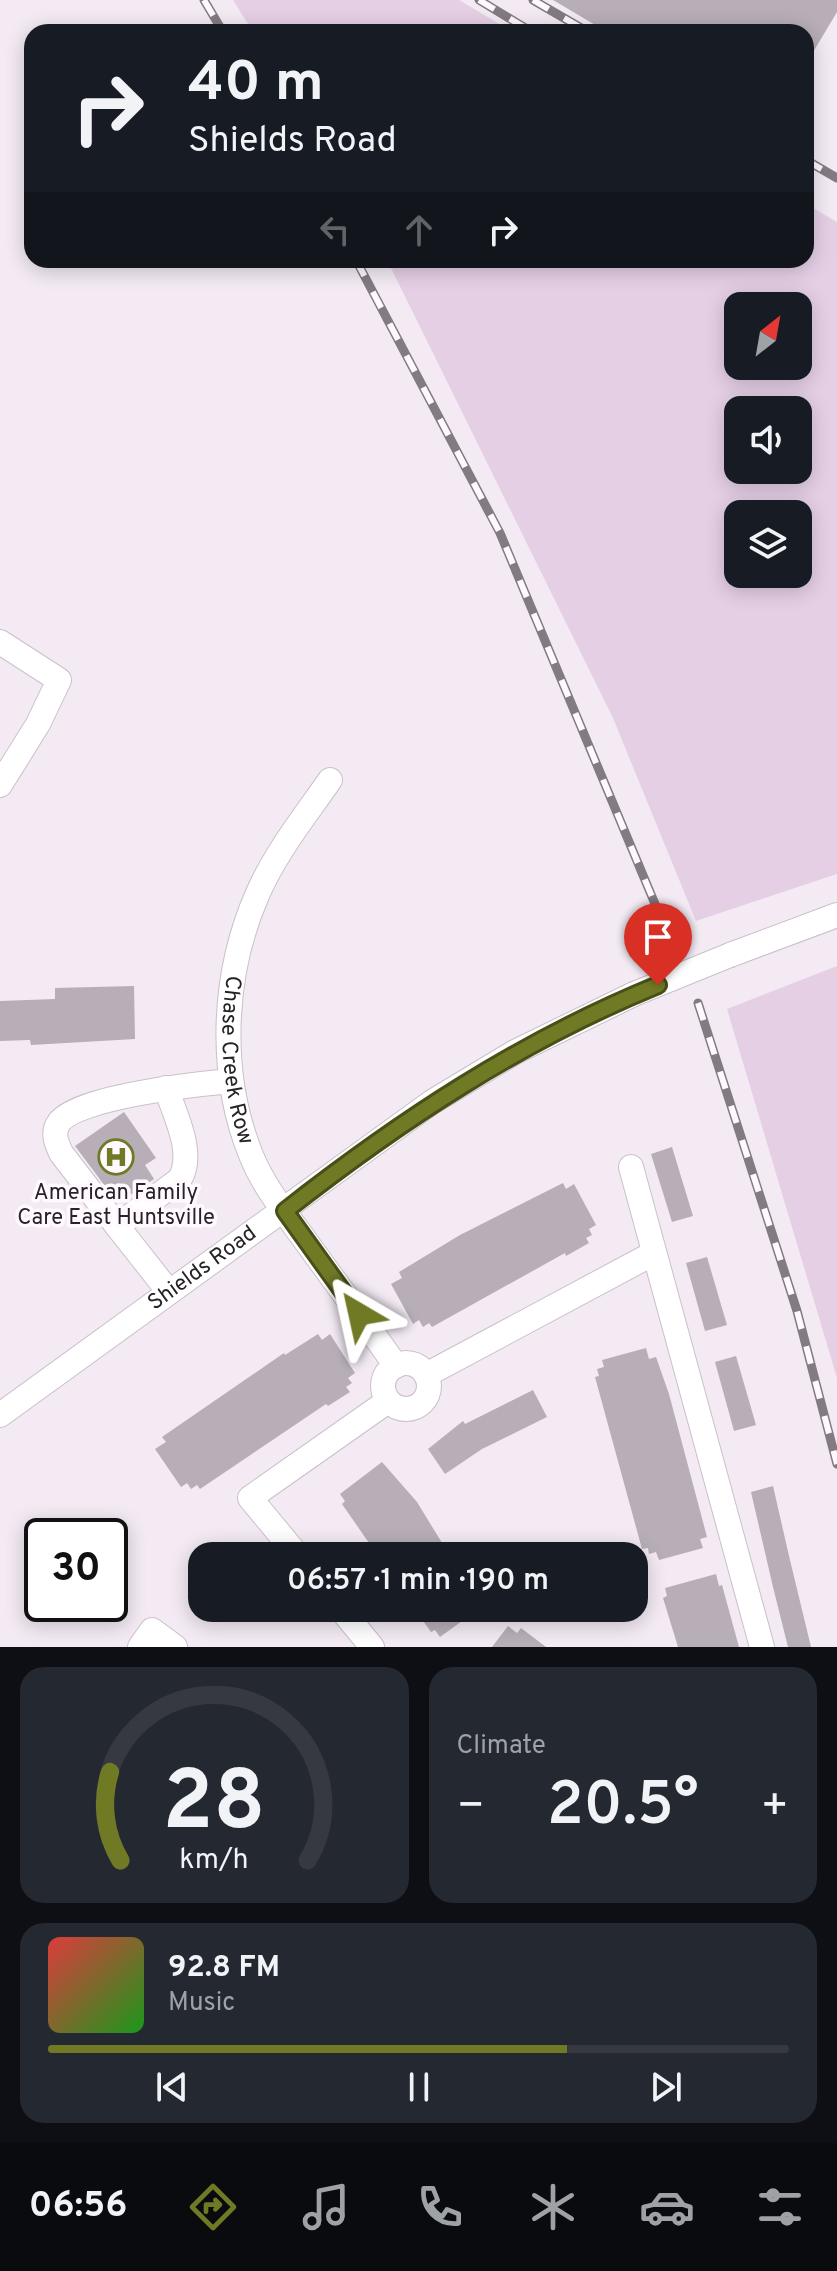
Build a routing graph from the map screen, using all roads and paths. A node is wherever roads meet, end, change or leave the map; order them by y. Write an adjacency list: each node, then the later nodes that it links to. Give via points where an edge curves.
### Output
1 (0, 642): 3 (street, via 59,680)
2 (330, 780): 5 (street, Chase Creek Row, via 280,851 242,938 230,989)
3 (0, 785)
4 (837, 915): 8 (street, Shields Road, bridge, via 634,994 515,1052 432,1102)
5 (231, 1081): 6 (street); 8 (street, Chase Creek Row, via 252,1156)
6 (166, 1088): 9 (street, via 188,1158 185,1172); 9 (street, via 79,1108 55,1127 55,1141)
7 (631, 1167): 10 (street)
8 (285, 1211): 11 (street, Shields Road); 12 (street, Chase Creek Row)
9 (117, 1226): 11 (street)
10 (654, 1253): 13 (street); 21 (street)
11 (169, 1292): 15 (street, Shields Road)
12 (396, 1366): 13 (street, via 415,1365); 14 (street, via 384,1379)
13 (426, 1375): 14 (street, via 428,1390 415,1407 400,1409)
14 (388, 1401): 16 (street, via 250,1498)
15 (0, 1415)
16 (286, 1542)
17 (351, 1622): 20 (street)
18 (140, 1647): 19 (street, via 152,1630)
19 (175, 1647)
20 (372, 1647)
21 (762, 1647)

